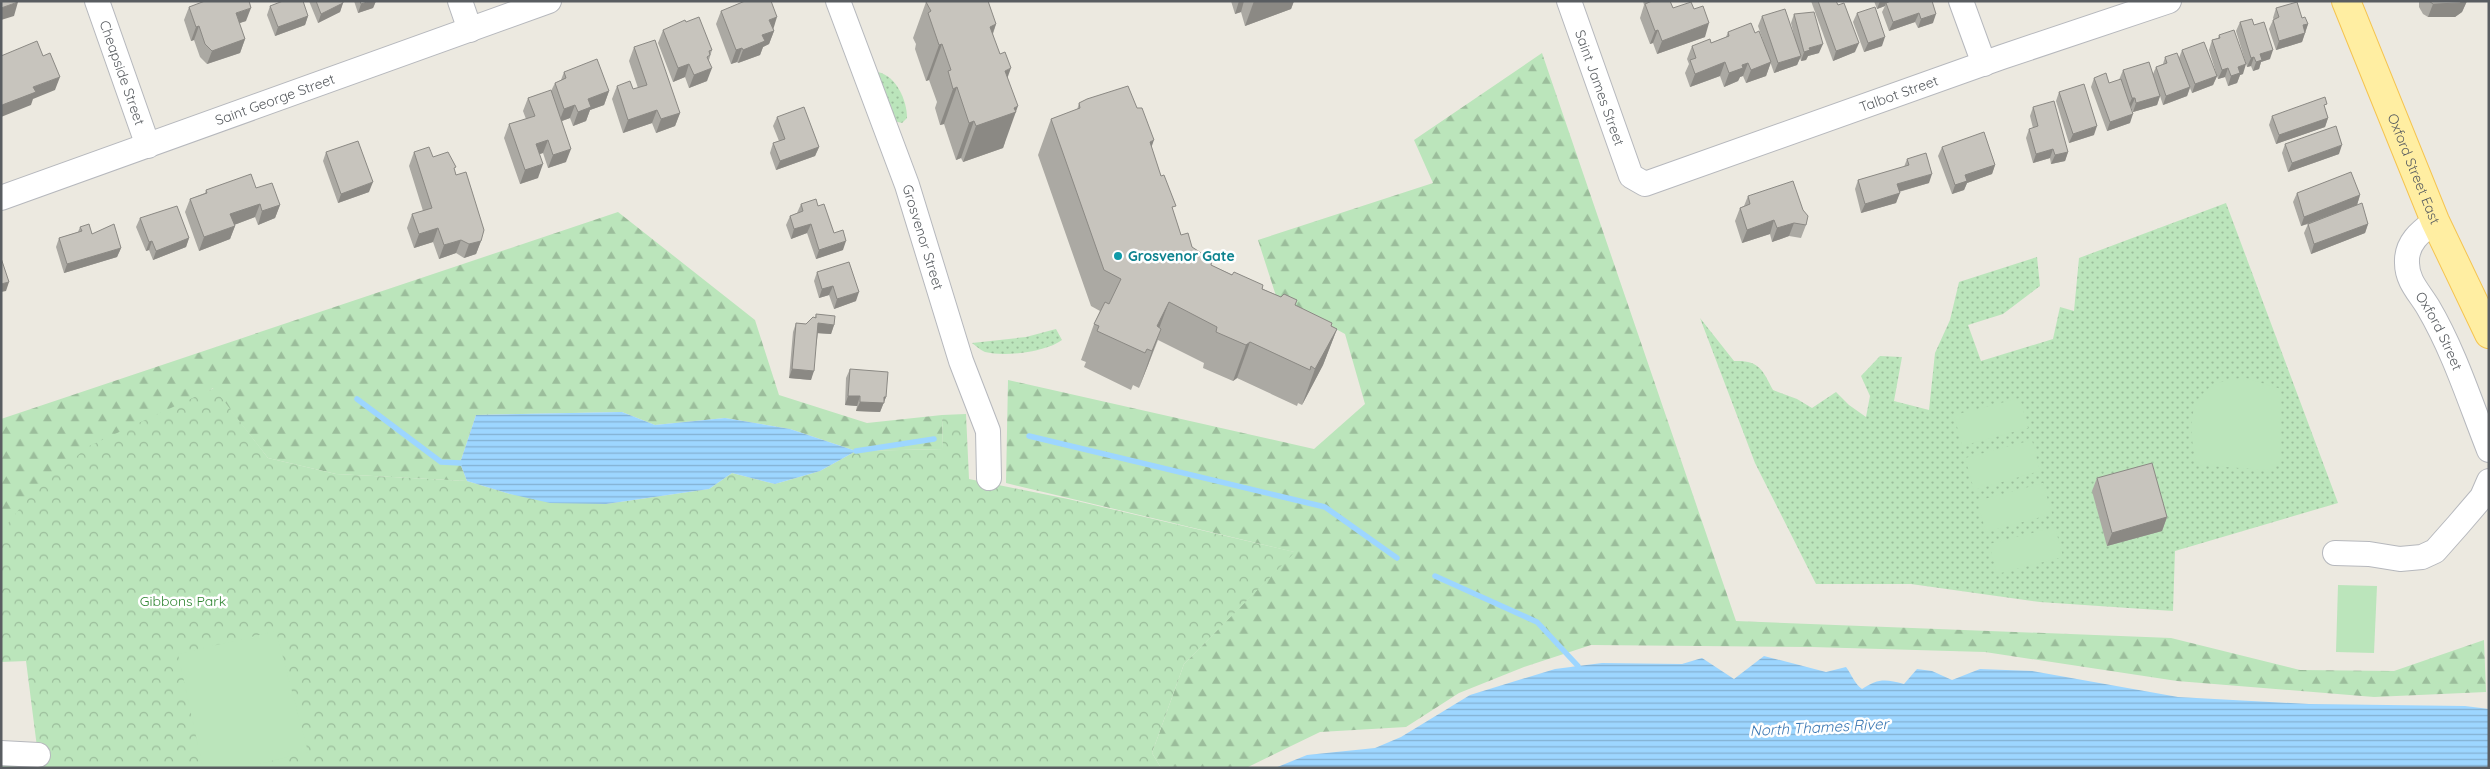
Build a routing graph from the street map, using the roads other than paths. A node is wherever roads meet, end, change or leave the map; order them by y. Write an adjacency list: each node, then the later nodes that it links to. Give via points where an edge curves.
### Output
1 (97, 1): 11 (street, Cheapside Street)
2 (460, 1): 9 (street)
3 (549, 1): 9 (street, Saint George Street)
4 (838, 1): 17 (street, Grosvenor Street, via 907,185 958,353 988,431)
5 (1569, 1): 12 (street, Saint James Street)
6 (1961, 1): 10 (street)
7 (2168, 1): 10 (street, Talbot Street)
8 (2346, 1): 14 (main road, Oxford Street East)
9 (470, 30): 11 (street, Saint George Street)
10 (1984, 64): 12 (street, Talbot Street, via 1645,184)
11 (148, 146): 13 (street, Saint George Street)
12 (1632, 176)
13 (1, 198)
14 (2435, 221): 15 (main road, Oxford Street East); 16 (street, Oxford Street, via 2419,232 2410,247 2406,260 2407,274 2446,341)
15 (2489, 334)
16 (2489, 450)
17 (989, 478)
18 (2489, 481): 19 (street, via 2482,496 2435,551 2422,557 2400,560 2369,554)
19 (2335, 554)
20 (1, 753): 21 (street)
21 (38, 755)

